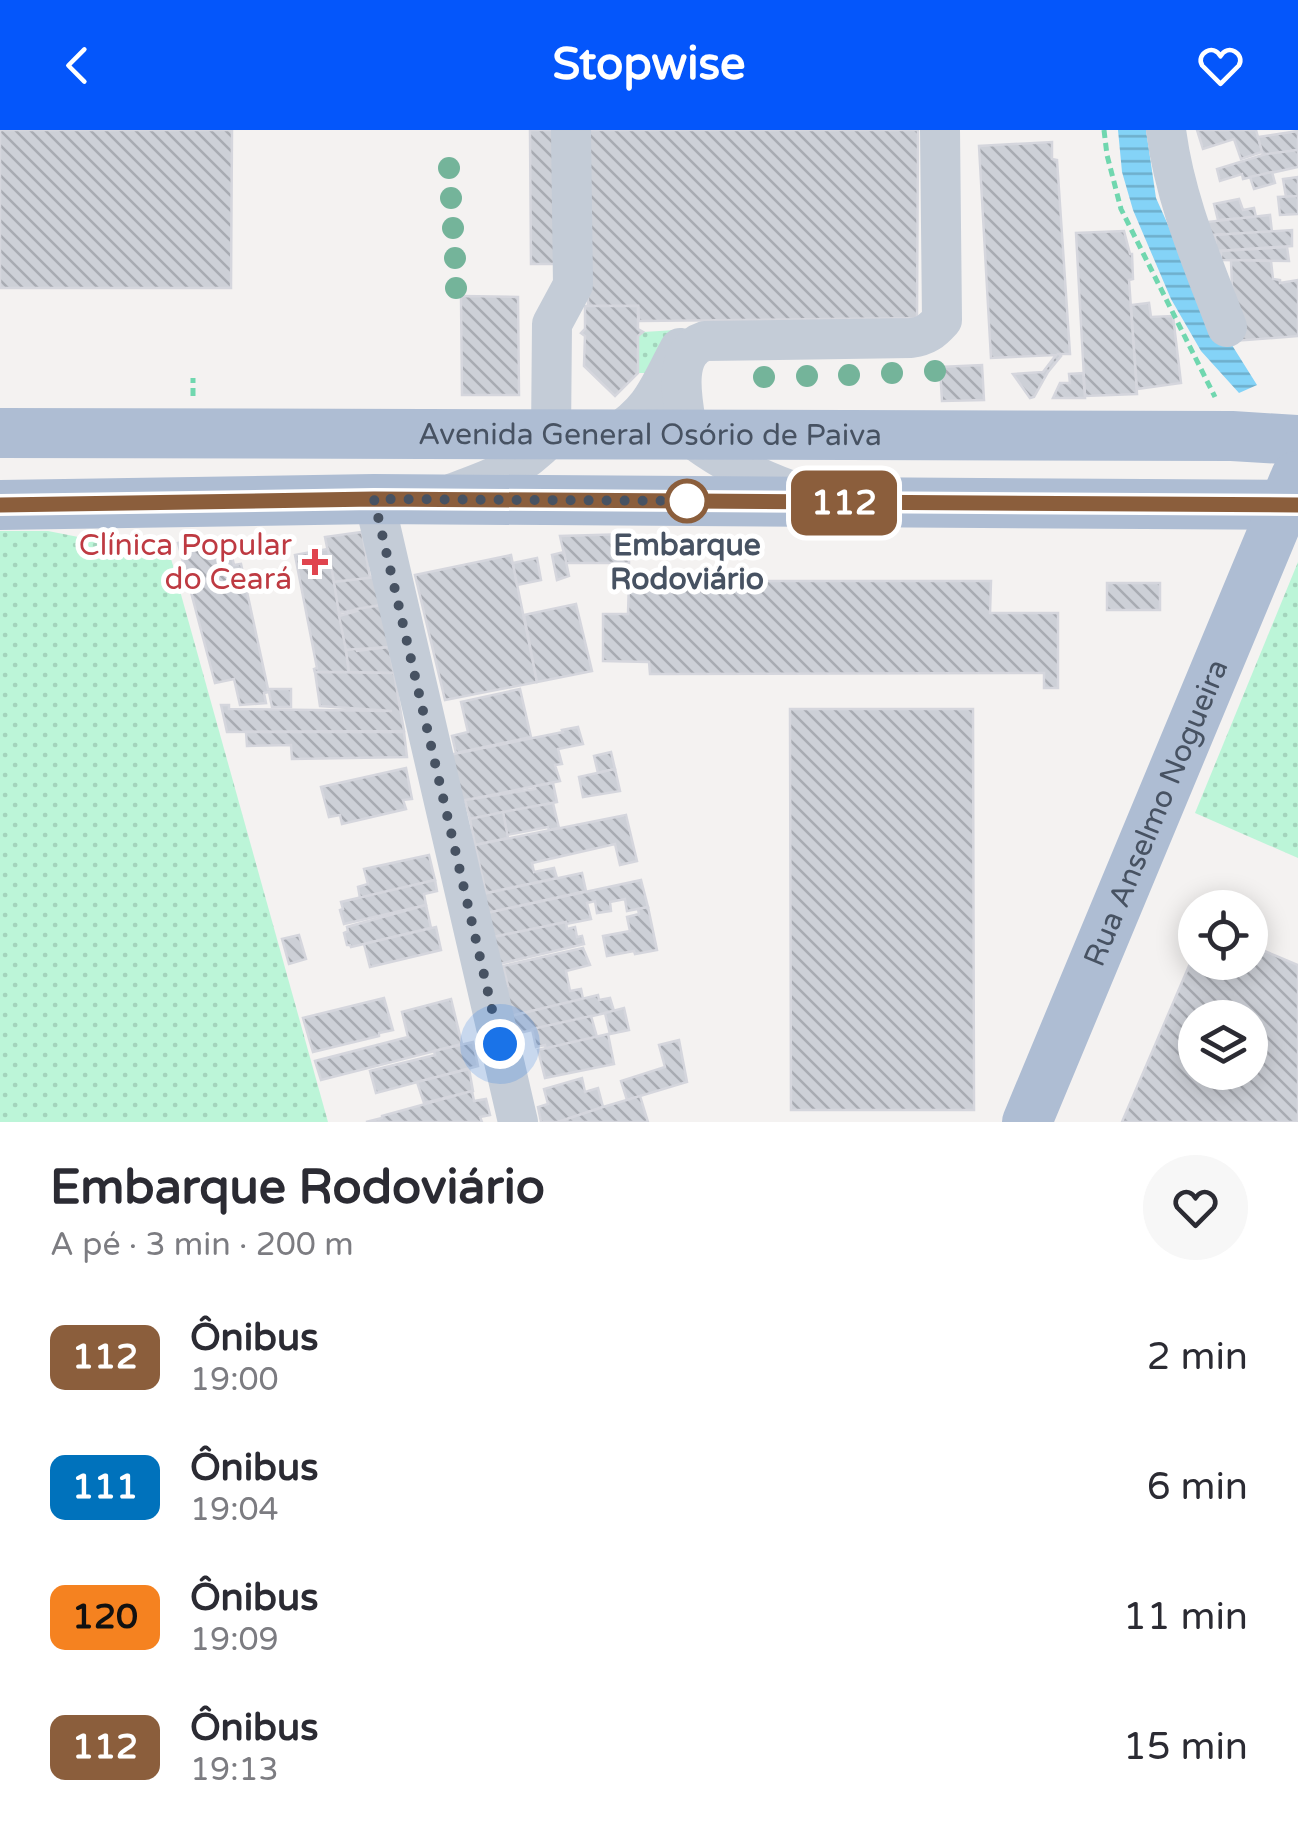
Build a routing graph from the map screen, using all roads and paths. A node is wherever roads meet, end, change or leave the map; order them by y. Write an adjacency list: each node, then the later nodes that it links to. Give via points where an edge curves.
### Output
1 (571, 130): 10 (street, via 572,286 552,324)
2 (940, 130): 6 (street, via 926,329)
3 (1104, 130): 11 (path, via 1121,209)
4 (1166, 130): 5 (street, via 1178,197)
5 (1226, 327)
6 (720, 340): 8 (street, via 682,345 651,402); 9 (street, via 696,344 681,374)
7 (0, 432): 10 (main road, Avenida General Osório de Paiva)
8 (614, 435): 9 (main road, Avenida General Osório de Paiva); 10 (main road, Avenida General Osório de Paiva)
9 (688, 435): 11 (main road, Avenida General Osório de Paiva); 16 (street, via 780,487)
10 (552, 436): 15 (street, via 504,474)
11 (1232, 436): 12 (main road, Avenida General Osório de Paiva)
12 (1298, 440)
13 (1294, 493): 16 (main road); 19 (main road, Rua Anselmo Nogueira)
14 (374, 499): 15 (main road); 17 (main road); 18 (street)
15 (424, 500): 16 (main road)
16 (858, 503)
17 (0, 505)
18 (518, 1122)
19 (1028, 1122)

